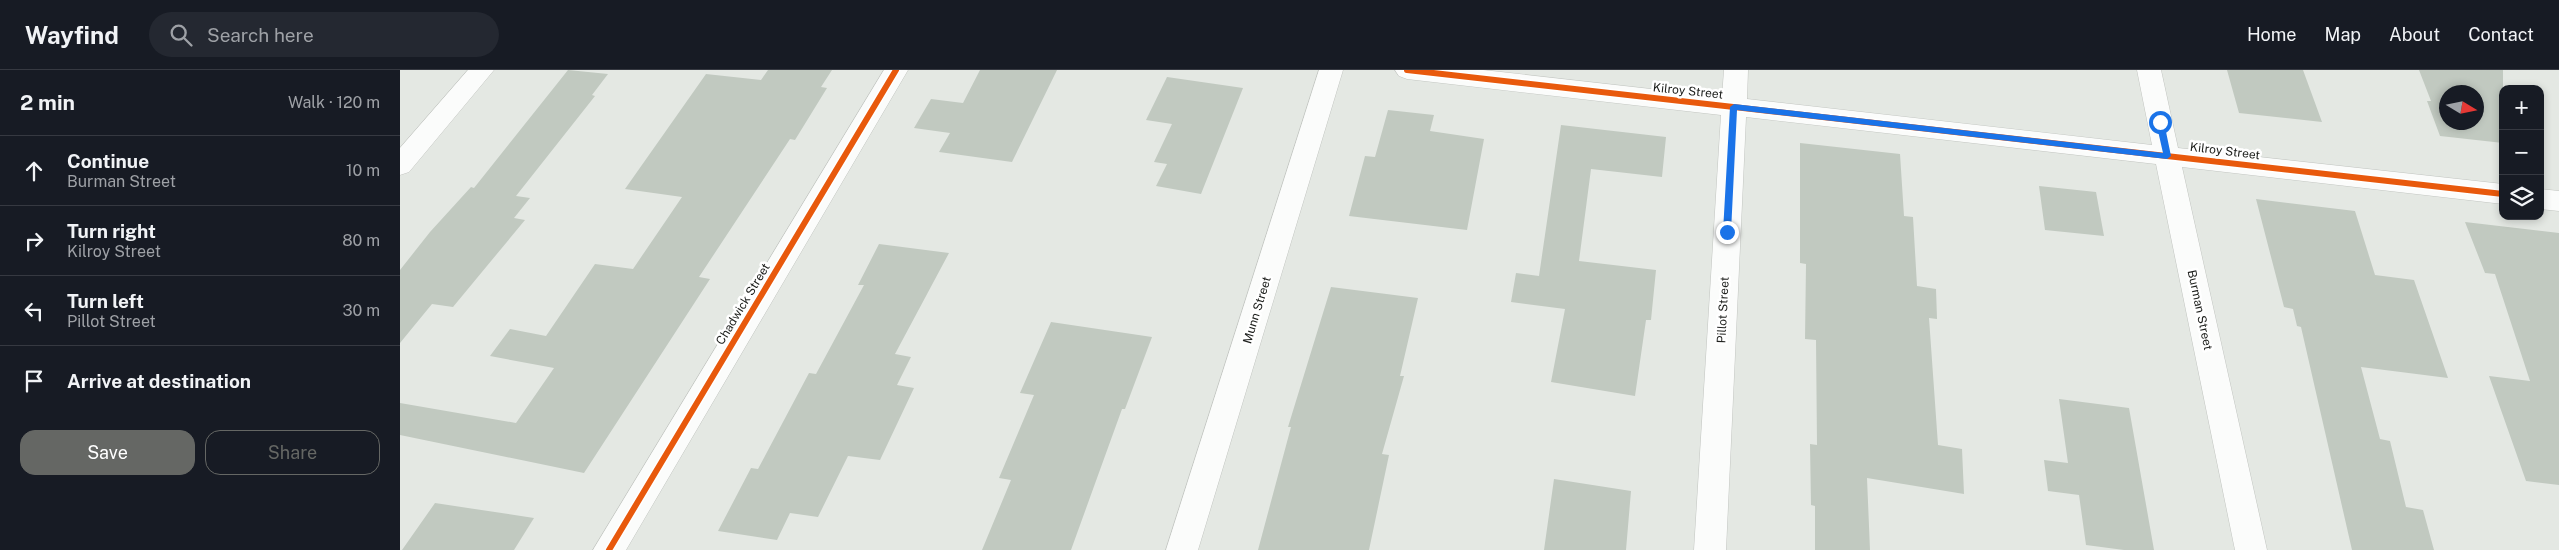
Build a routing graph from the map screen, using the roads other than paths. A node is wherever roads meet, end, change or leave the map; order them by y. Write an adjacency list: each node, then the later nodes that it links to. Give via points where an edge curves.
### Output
1 (482, 70): 9 (street)
2 (896, 70): 13 (street, Chadwick Street)
3 (1331, 70): 14 (street, Munn Street)
4 (1407, 70): 7 (street, Kilroy Street)
5 (1736, 70): 7 (street, Pillot Street)
6 (2149, 70): 8 (street, Burman Street)
7 (1734, 107): 8 (street, Kilroy Street); 15 (street, Pillot Street)
8 (2167, 156): 10 (street, Kilroy Street); 16 (street, Burman Street)
9 (400, 165)
10 (2499, 194)
11 (2544, 199): 12 (street)
12 (2559, 201)
13 (609, 550)
14 (1182, 550)
15 (1710, 550)
16 (2251, 550)

